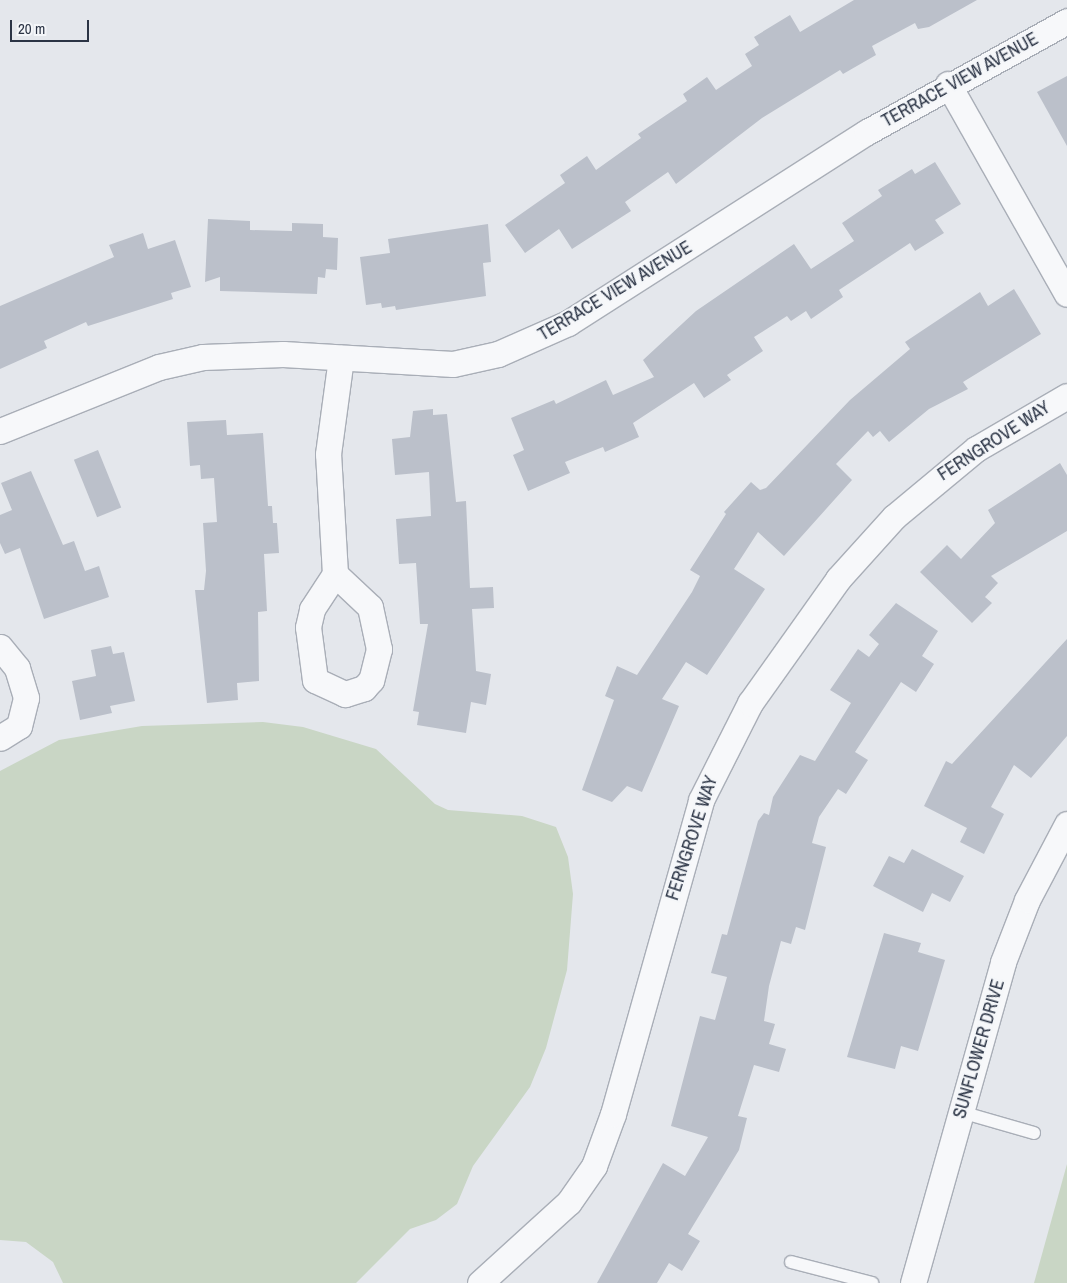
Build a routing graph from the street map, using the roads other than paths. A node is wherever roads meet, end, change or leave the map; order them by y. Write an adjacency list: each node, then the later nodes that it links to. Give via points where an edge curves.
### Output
1 (1067, 21): 2 (street, TERRACE VIEW AVENUE)
2 (948, 84): 3 (street); 4 (street, TERRACE VIEW AVENUE, via 568,323 531,341 452,364)
3 (1067, 294)
4 (341, 358): 6 (street, TERRACE VIEW AVENUE, via 238,353 203,357 159,367); 7 (street, via 328,454)
5 (1067, 396): 14 (street, FERNGROVE WAY, via 976,448 894,517 838,579 750,703 701,800 613,1114 594,1166 569,1202)
6 (0, 431)
7 (335, 574)
8 (0, 647): 9 (street, via 17,668 26,698 19,726)
9 (0, 738)
10 (1067, 824): 11 (street, SUNFLOWER DRIVE, via 1027,900 1003,962)
11 (961, 1112): 12 (lane); 16 (street, SUNFLOWER DRIVE)
12 (1034, 1133)
13 (790, 1262): 15 (lane)
14 (480, 1283)
15 (872, 1283)
16 (913, 1283)

